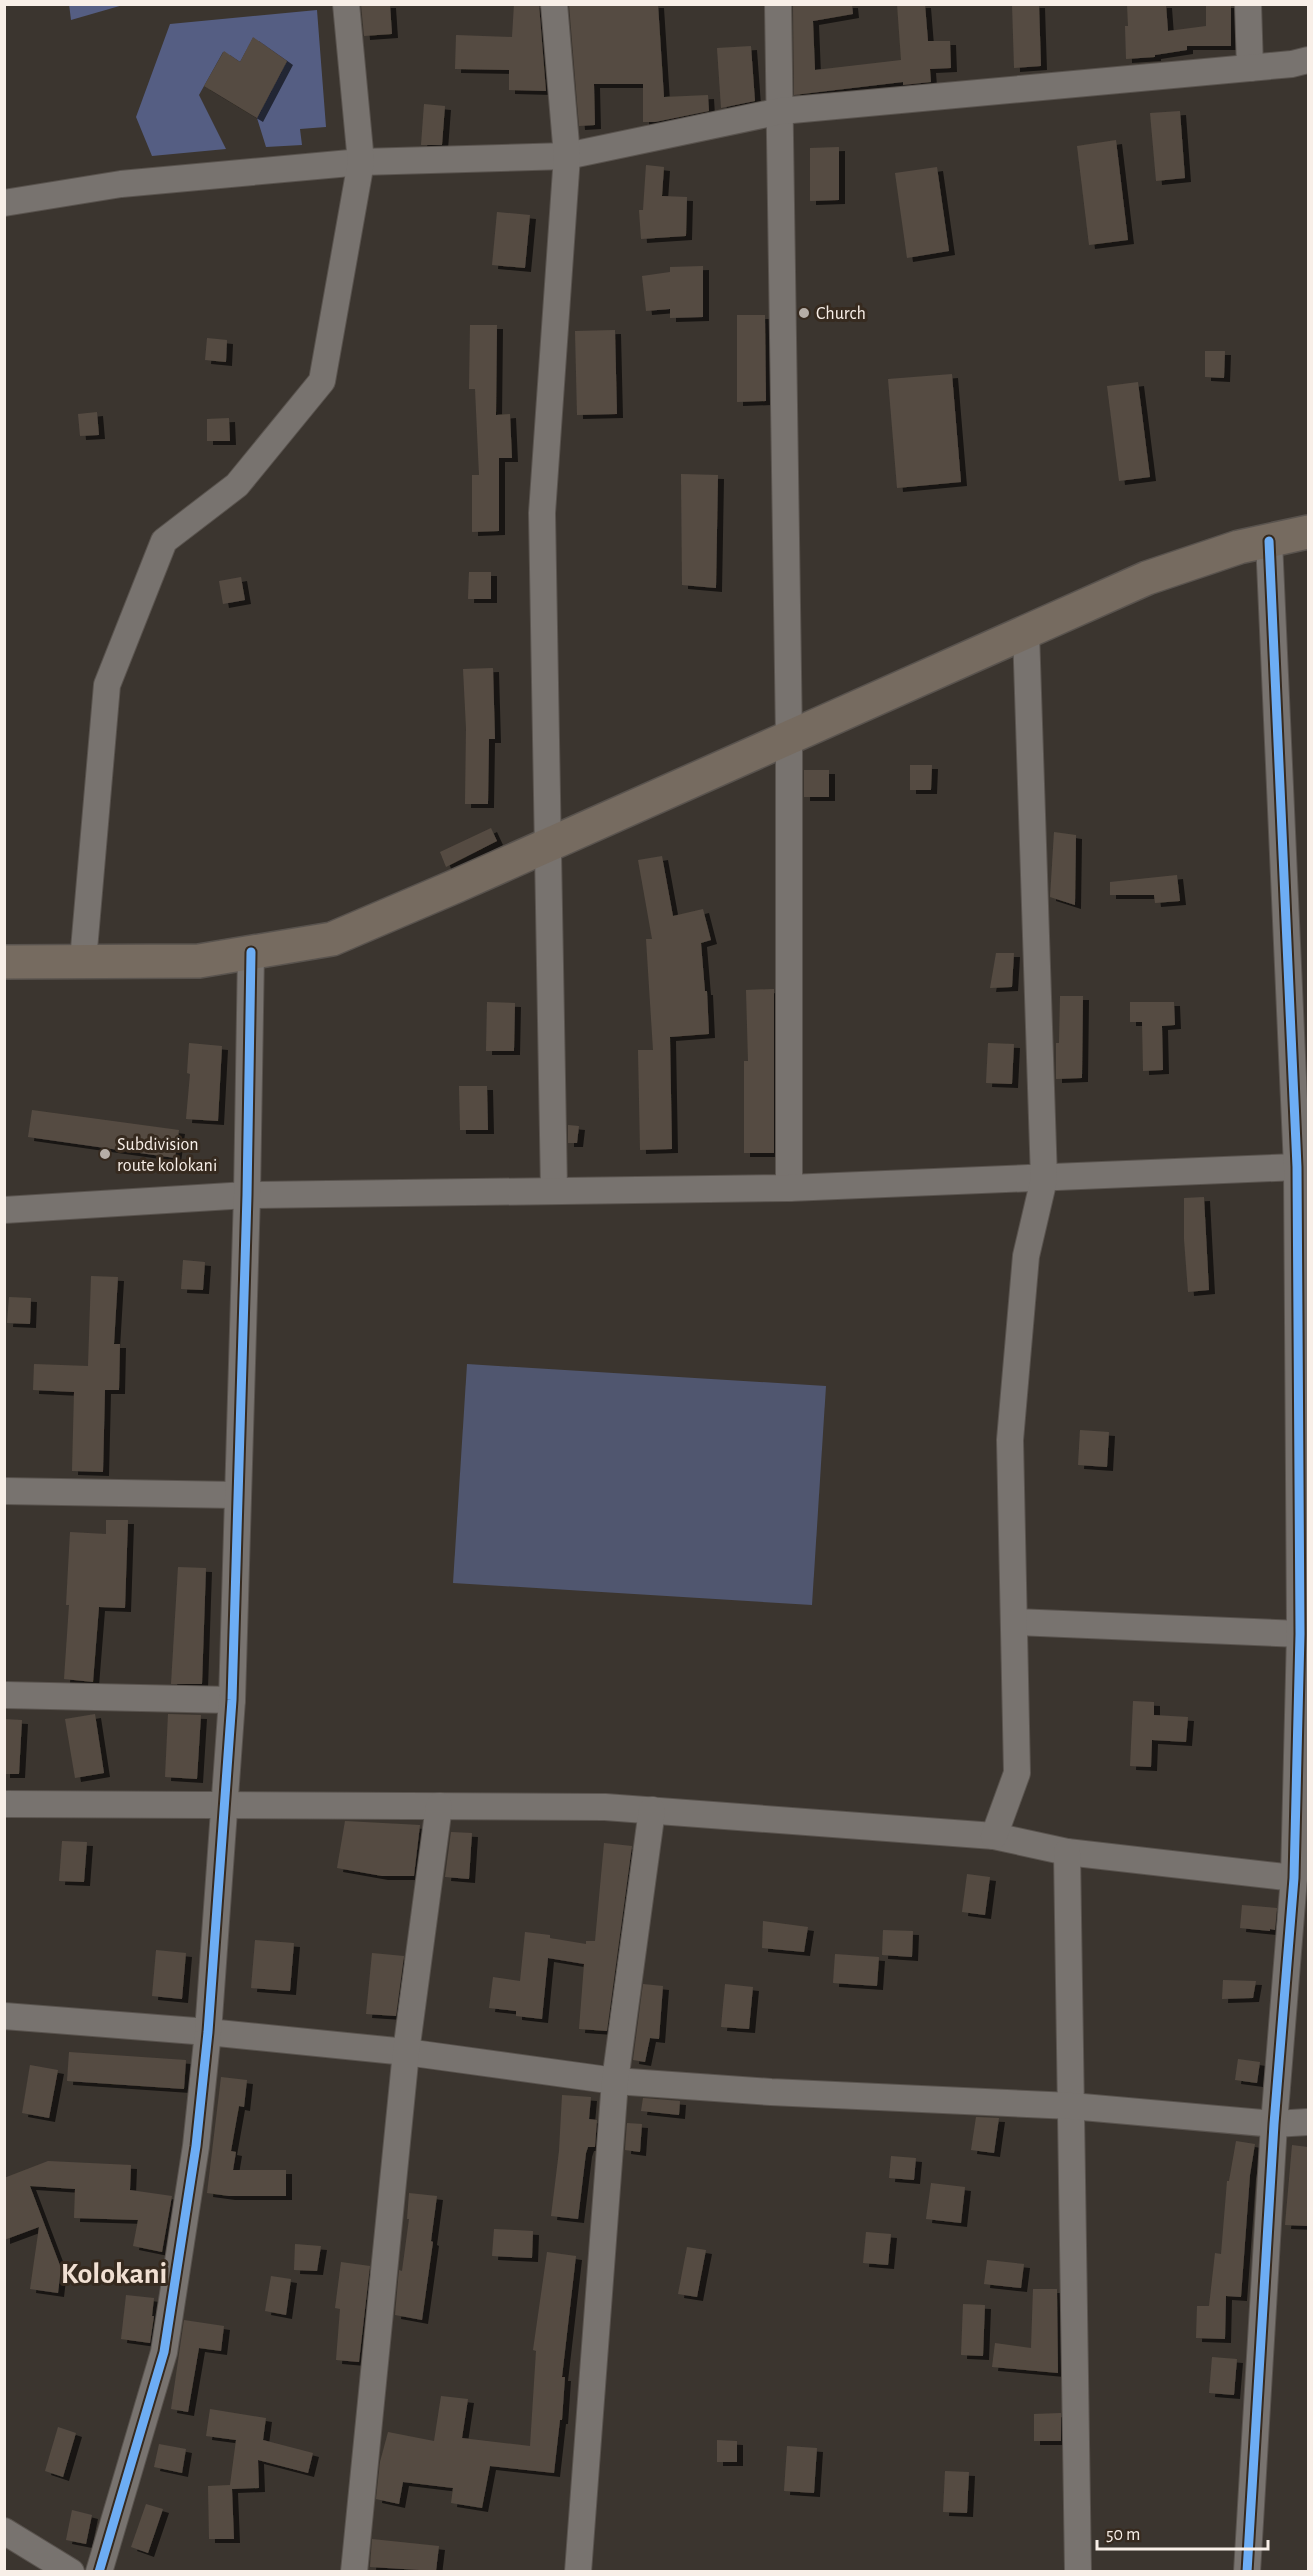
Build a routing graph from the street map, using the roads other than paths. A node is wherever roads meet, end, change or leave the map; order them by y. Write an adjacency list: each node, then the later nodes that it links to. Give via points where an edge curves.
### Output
1 (346, 4): 9 (street)
2 (554, 4): 8 (street)
3 (778, 4): 7 (street)
4 (1248, 4): 6 (street)
5 (1308, 60): 6 (street)
6 (1250, 68): 7 (street)
7 (781, 111): 8 (street); 14 (street)
8 (567, 156): 9 (street); 15 (street, via 542,513)
9 (361, 162): 10 (street, via 121,184); 17 (street, via 321,381 237,485 164,541 106,685)
10 (4, 202)
11 (1308, 532): 12 (highway)
12 (1269, 541): 13 (highway, via 1147,578); 19 (street)
13 (1026, 632): 14 (highway); 20 (street)
14 (789, 738): 15 (highway); 21 (street)
15 (547, 846): 16 (highway, via 332,939); 22 (street)
16 (251, 952): 17 (highway, via 199,961); 23 (street)
17 (83, 961): 18 (highway)
18 (4, 962)
19 (1297, 1167): 20 (street); 25 (street)
20 (1044, 1179): 21 (street); 28 (street, via 1026,1256 1010,1440)
21 (789, 1188): 22 (street)
22 (554, 1191): 23 (street)
23 (247, 1195): 24 (street); 27 (street)
24 (4, 1210)
25 (1304, 1432): 29 (street)
26 (4, 1491): 27 (street)
27 (236, 1495): 31 (street)
28 (1015, 1622): 29 (street); 36 (street, via 1017,1773)
29 (1300, 1634): 38 (street)
30 (4, 1695): 31 (street)
31 (232, 1700): 33 (street)
32 (4, 1804): 33 (street)
33 (224, 1804): 34 (street); 40 (street)
34 (439, 1806): 35 (street); 41 (street)
35 (652, 1810): 36 (street); 42 (street)
36 (994, 1836): 37 (street)
37 (1067, 1852): 38 (street); 43 (street)
38 (1294, 1878): 45 (street)
39 (4, 2016): 40 (street)
40 (208, 2032): 41 (street); 48 (street, via 196,2146 164,2352)
41 (406, 2052): 42 (street); 49 (street)
42 (615, 2081): 43 (street); 50 (street)
43 (1071, 2106): 45 (street); 51 (street)
44 (1308, 2122): 45 (street)
45 (1274, 2124): 52 (street)
46 (4, 2531): 47 (street)
47 (71, 2571)
48 (99, 2571)
49 (354, 2571)
50 (578, 2571)
51 (1078, 2571)
52 (1247, 2571)

